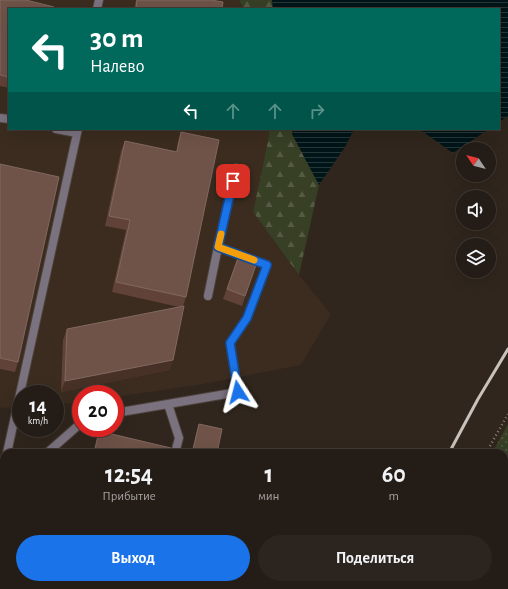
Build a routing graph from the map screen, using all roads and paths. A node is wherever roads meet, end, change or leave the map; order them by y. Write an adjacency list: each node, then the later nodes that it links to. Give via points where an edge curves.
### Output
1 (66, 130): 2 (lane)
2 (77, 131): 10 (lane)
3 (236, 168): 4 (lane)
4 (218, 247): 5 (lane); 6 (lane, via 267,265 247,318 230,343 238,392)
5 (208, 296)
6 (168, 404): 7 (lane); 12 (lane, via 179,438)
7 (124, 411)
8 (508, 414): 13 (path)
9 (72, 431): 11 (lane)
10 (8, 449)
11 (52, 449)
12 (176, 449)
13 (488, 449)

